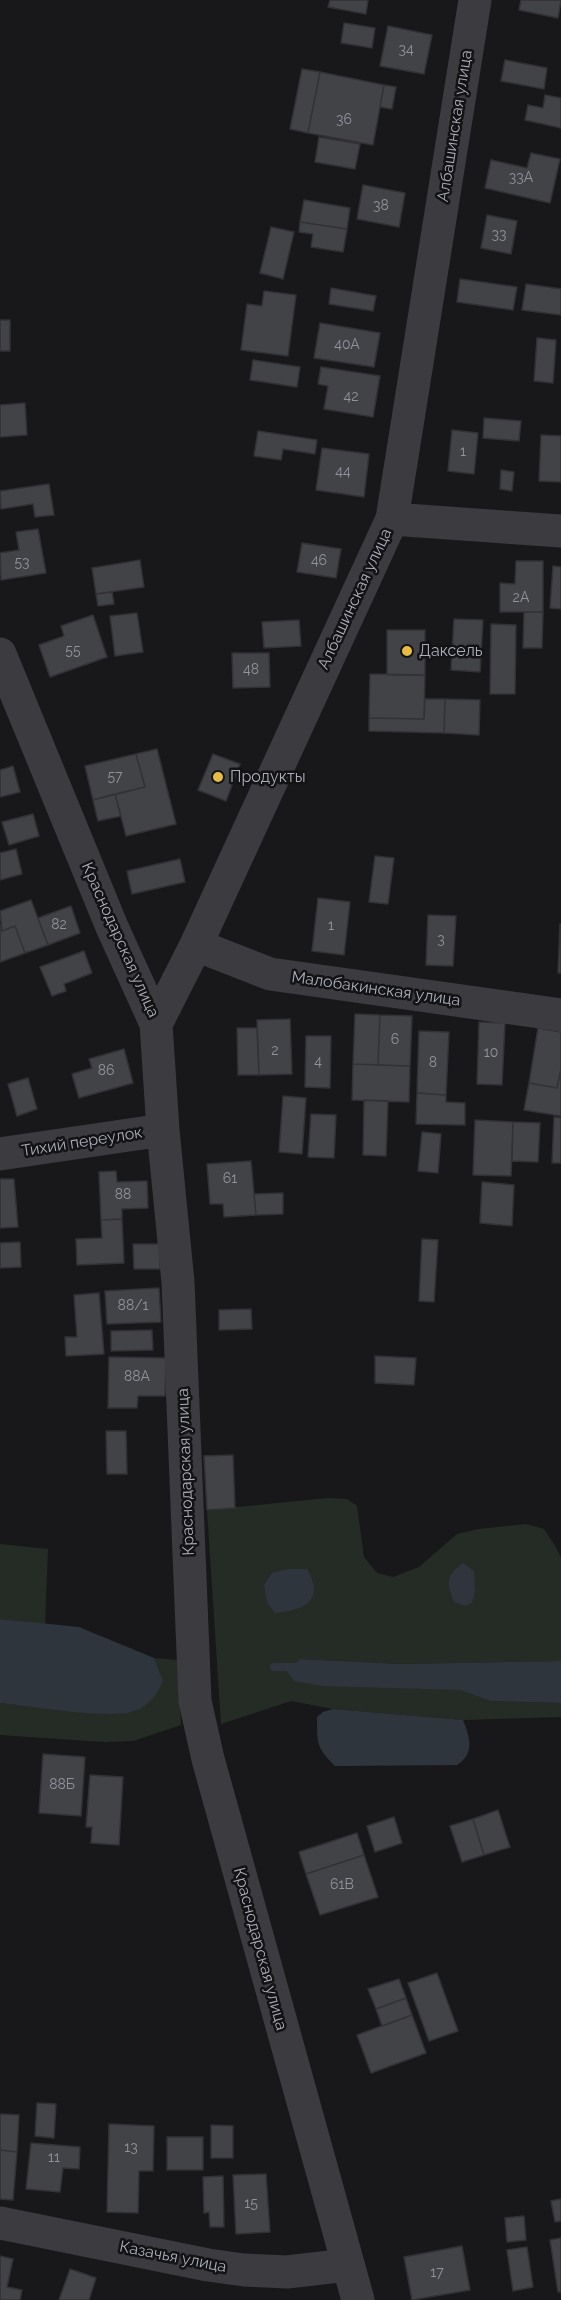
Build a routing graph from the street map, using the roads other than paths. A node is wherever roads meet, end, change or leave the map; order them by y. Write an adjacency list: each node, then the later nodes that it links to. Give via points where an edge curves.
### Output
1 (475, 0): 2 (street, Албашинская улица)
2 (392, 519): 3 (street); 5 (street, Албашинская улица)
3 (561, 531)
4 (0, 654): 7 (street, Краснодарская улица)
5 (196, 945): 6 (street, Малобакинская улица, via 270,974); 7 (street, Албашинская улица)
6 (561, 1015)
7 (156, 1024): 8 (street, Краснодарская улица)
8 (163, 1130): 9 (street, Тихий переулок); 11 (street, Краснодарская улица, via 178,1282 195,1701 207,1759)
9 (0, 1154)
10 (0, 2223): 11 (street, Казачья улица, via 244,2270 287,2272)
11 (347, 2265): 12 (street, Краснодарская улица)
12 (358, 2300)

